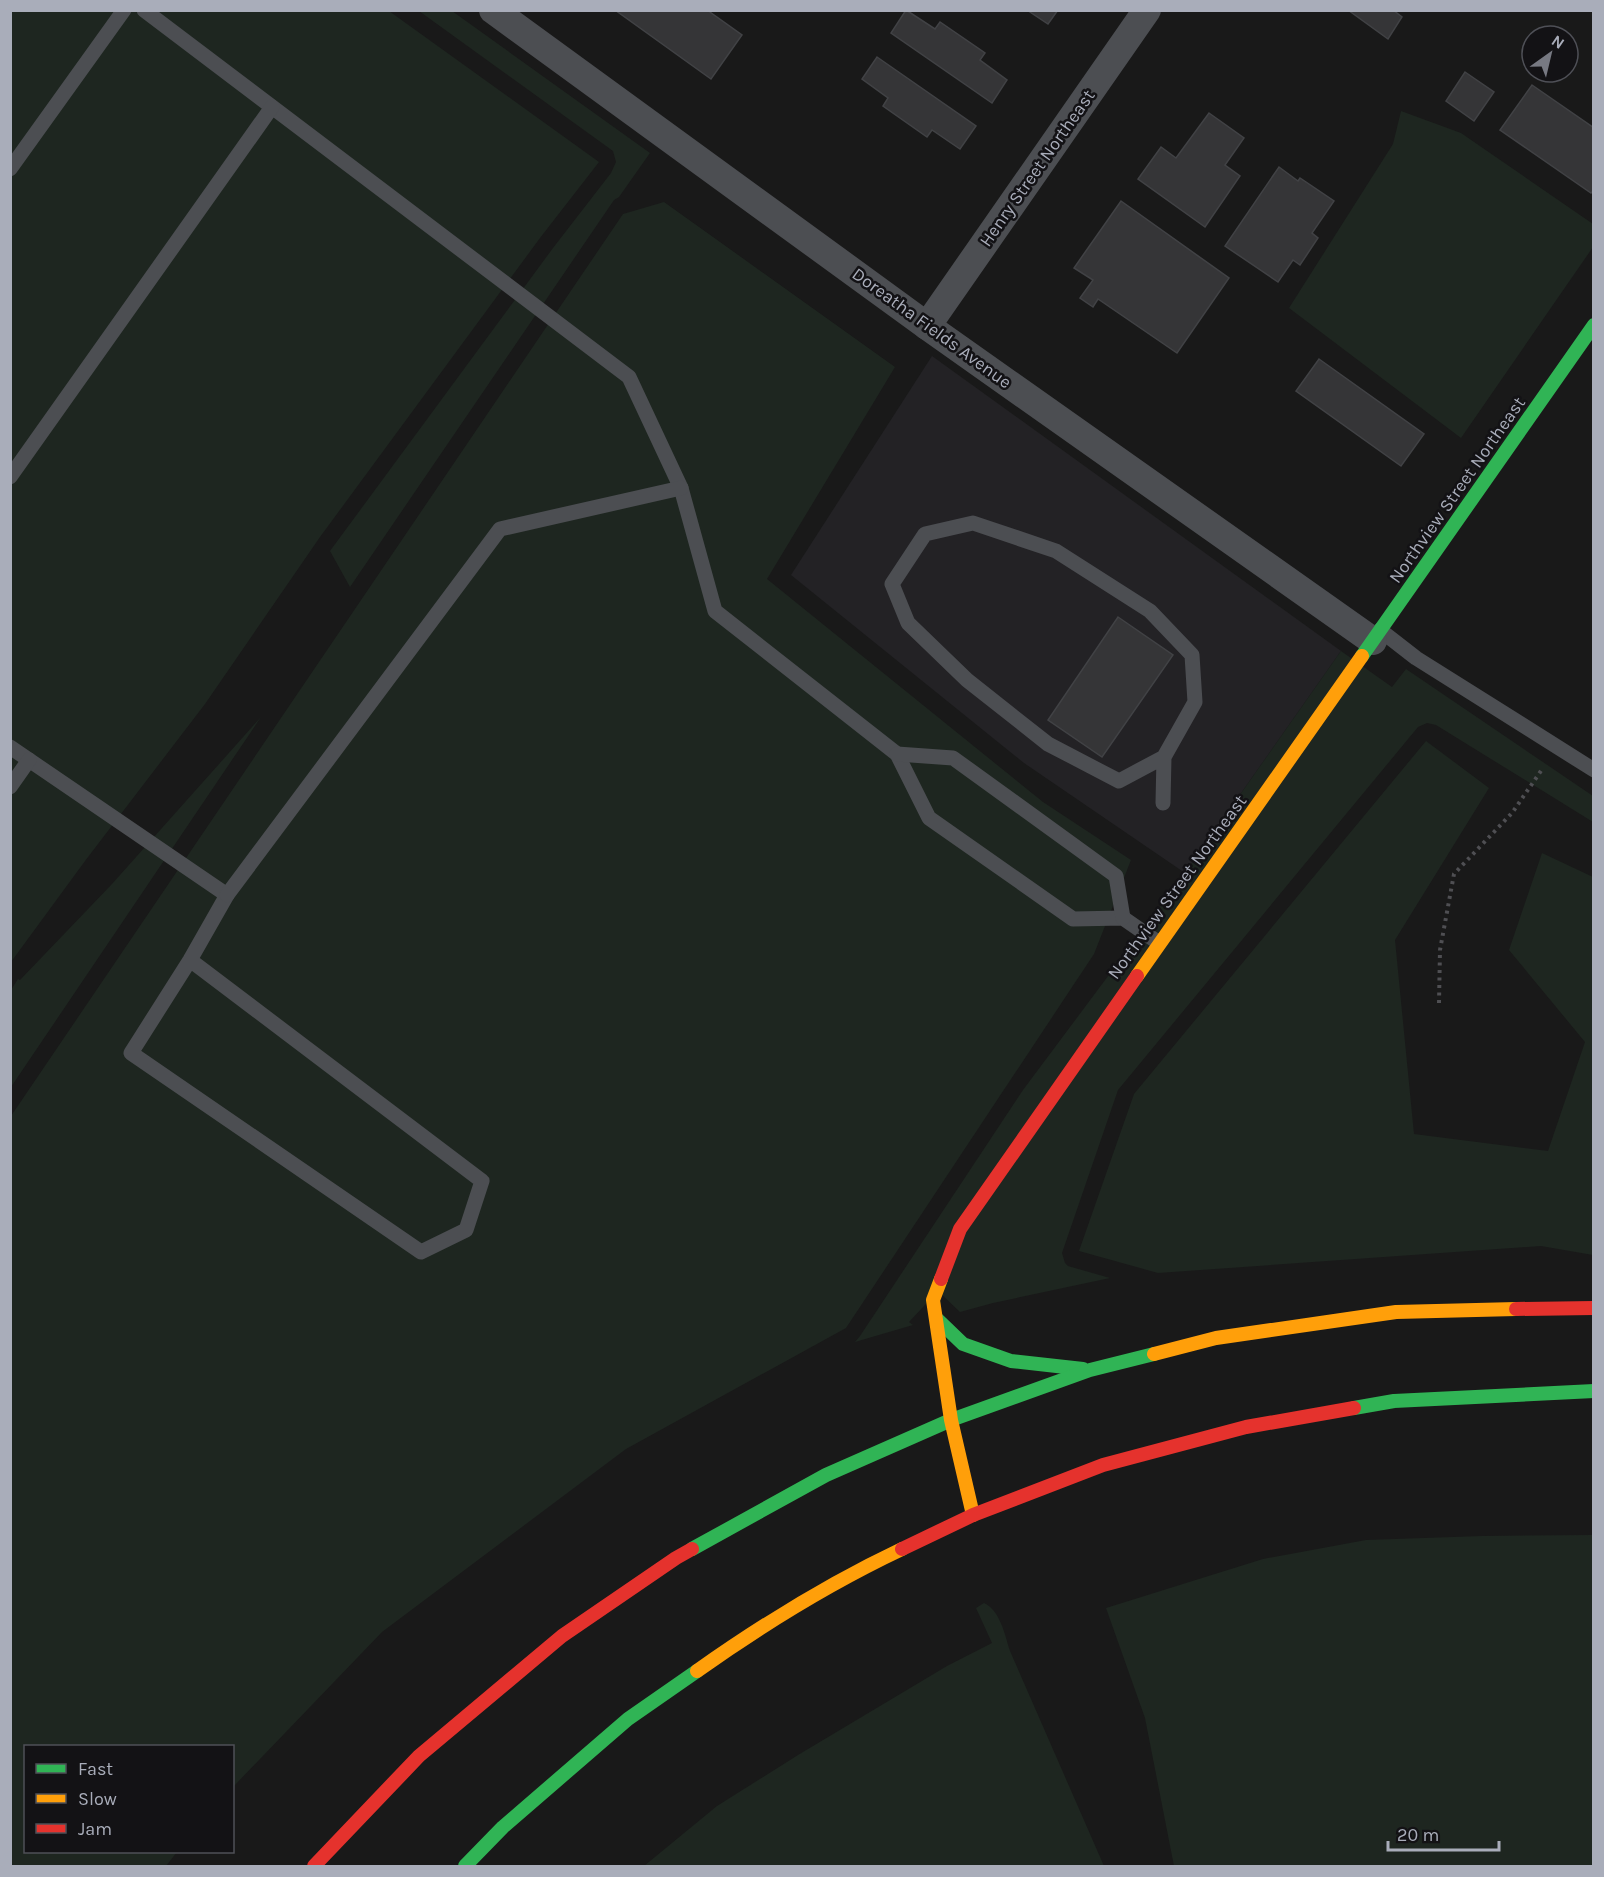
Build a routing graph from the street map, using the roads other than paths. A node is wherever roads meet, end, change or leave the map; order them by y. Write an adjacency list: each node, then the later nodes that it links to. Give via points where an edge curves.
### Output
1 (124, 10): 6 (lane)
2 (144, 10): 5 (lane)
3 (493, 10): 8 (street, Doreatha Fields Avenue)
4 (1147, 10): 8 (street, Henry Street Northeast)
5 (272, 107): 9 (lane); 10 (lane, via 629,377)
6 (10, 169)
7 (1593, 325): 11 (main road, Northview Street Northeast)
8 (927, 326): 11 (street, Doreatha Fields Avenue)
9 (10, 477)
10 (681, 488): 13 (lane, via 715,611); 19 (lane, via 500,529)
11 (1377, 636): 16 (lane); 21 (main road, Northview Street Northeast)
12 (10, 747): 15 (lane)
13 (897, 754): 20 (lane, via 929,818 1073,919); 20 (lane, via 953,758 1116,876)
14 (1164, 757): 14 (lane, via 1195,702 1192,655 1150,610 1056,551 973,523 925,534 892,584 908,623 966,680 1048,744 1119,781); 18 (lane)
15 (29, 760): 17 (lane); 19 (lane)
16 (1593, 770)
17 (10, 787)
18 (1162, 802)
19 (227, 895): 22 (lane)
20 (1123, 918): 21 (lane)
21 (1159, 942): 24 (main road, Northview Street Northeast, via 960,1229 933,1300)
22 (190, 960): 22 (lane, via 131,1053 421,1252 466,1230 482,1181)
23 (1593, 1308): 25 (main road, via 1396,1312 1216,1338)
24 (937, 1320): 25 (main road, via 963,1344 1011,1361); 27 (main road, Northview Street Northeast)
25 (1090, 1370): 27 (main road)
26 (1593, 1391): 28 (main road, via 1394,1401 1246,1427 1103,1465)
27 (951, 1420): 28 (main road, Northview Street Northeast); 29 (main road, via 826,1475 676,1558 562,1636 419,1756)
28 (973, 1515): 30 (main road, via 870,1564 745,1637 628,1719 503,1827)
29 (314, 1866)
30 (465, 1866)

